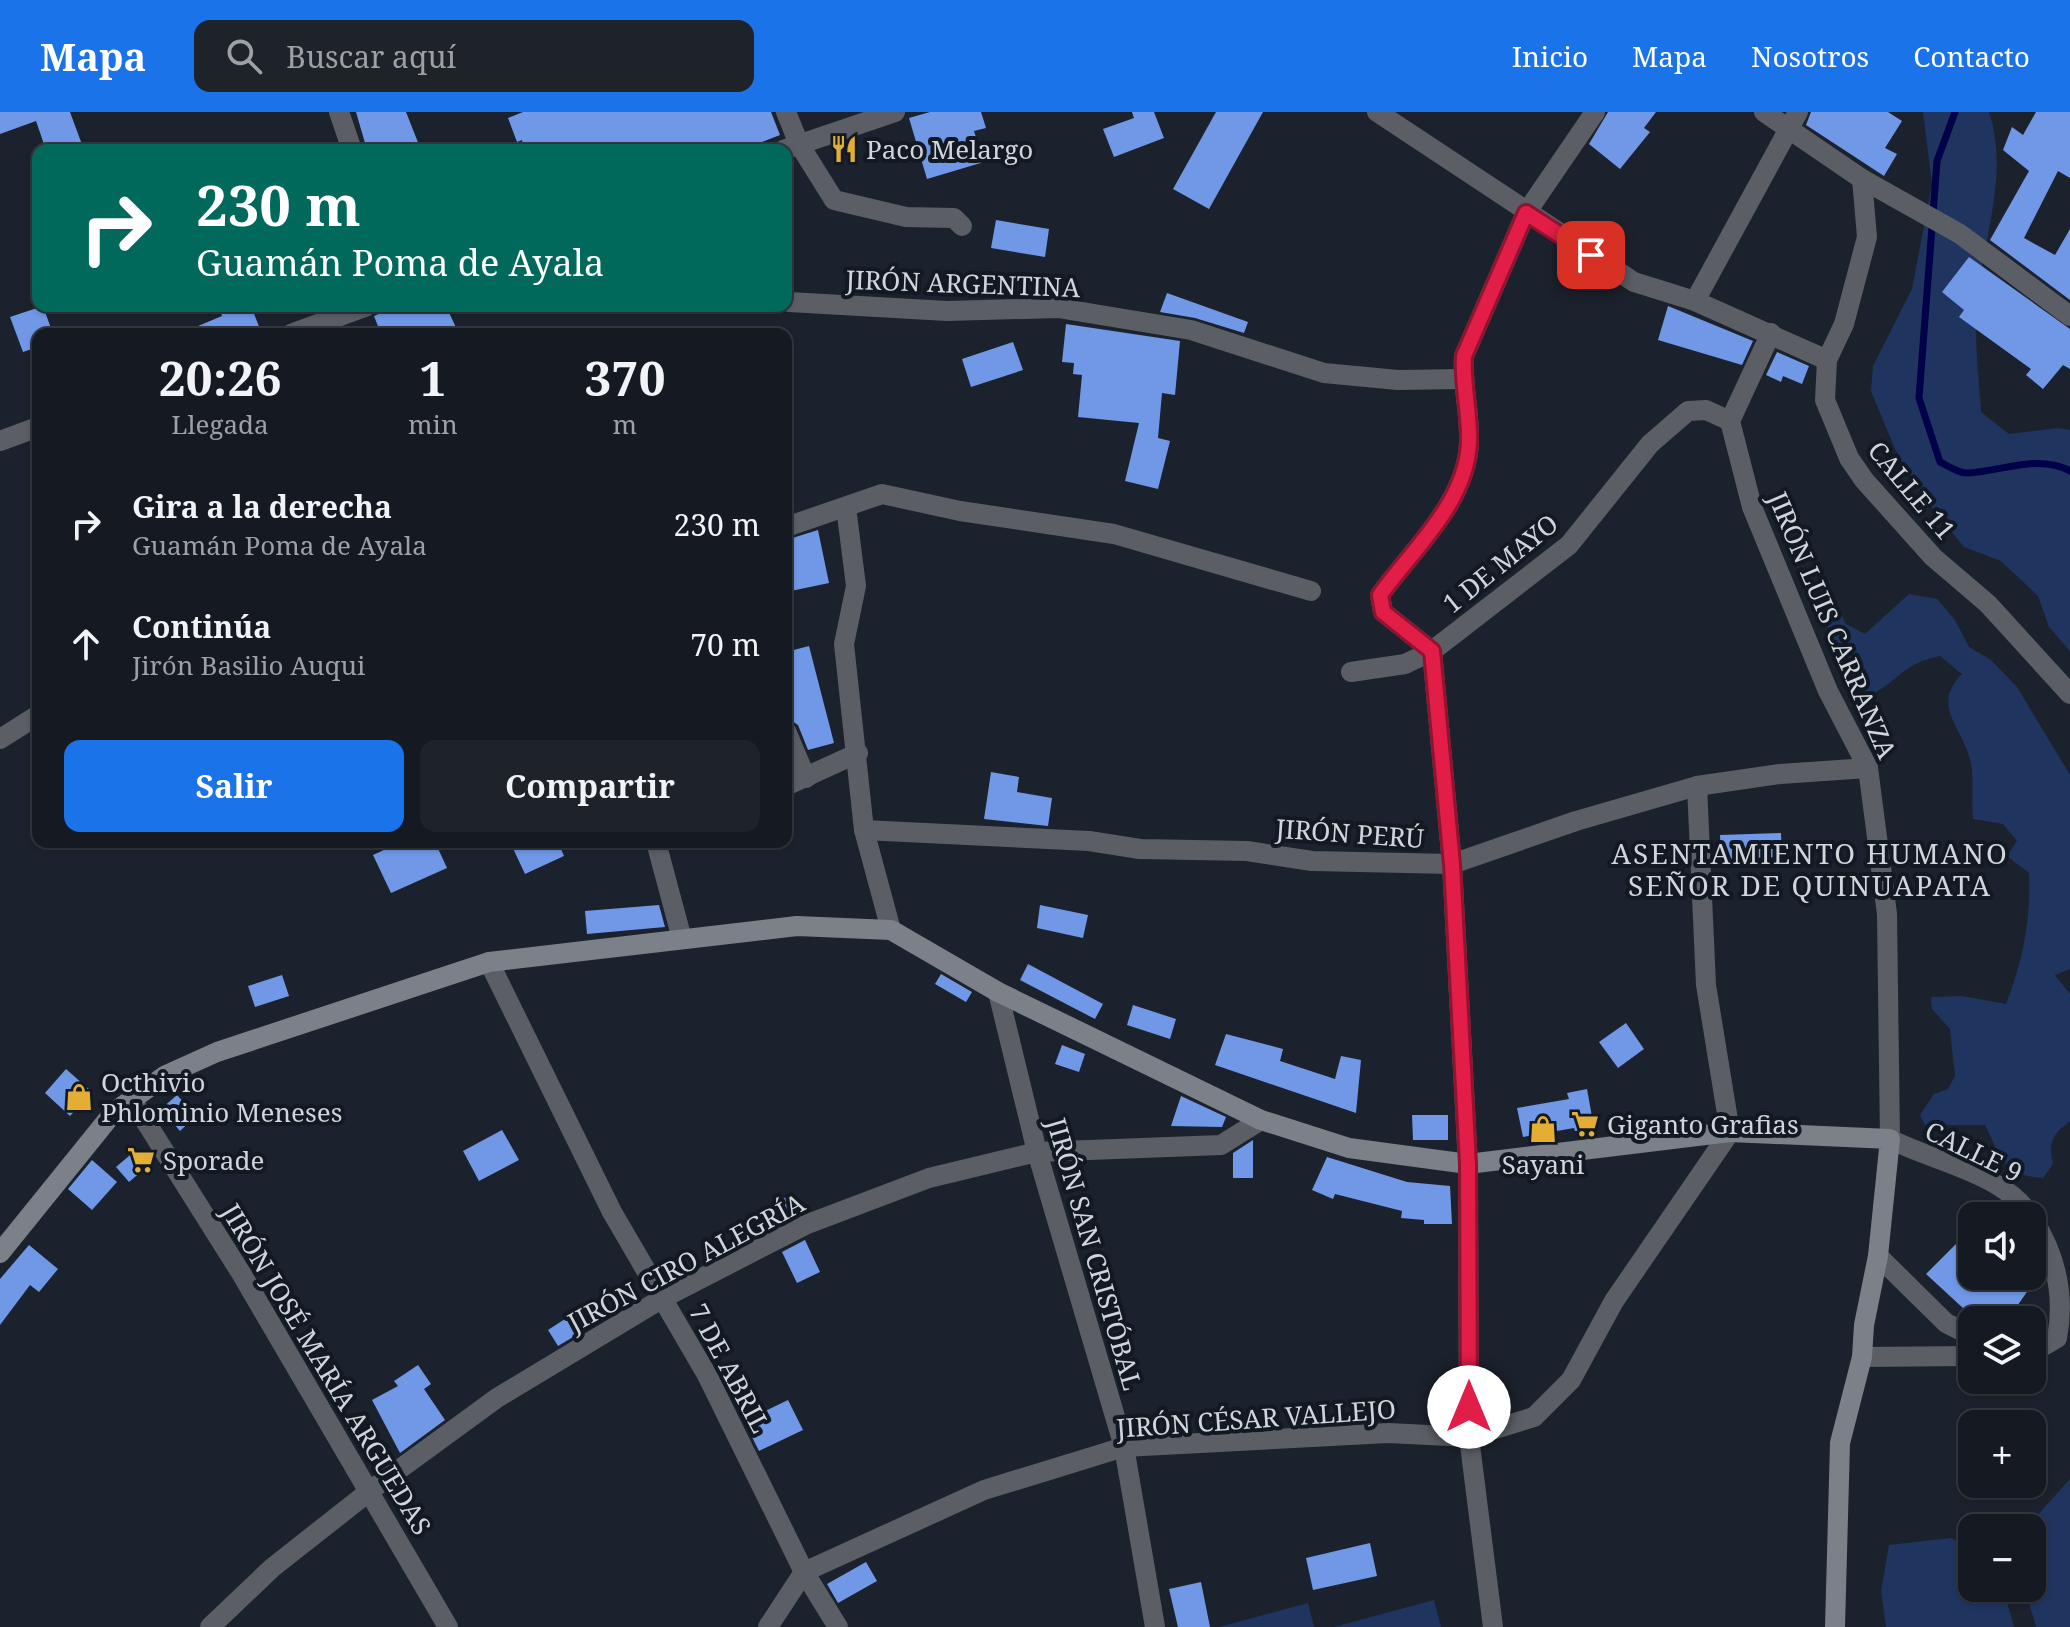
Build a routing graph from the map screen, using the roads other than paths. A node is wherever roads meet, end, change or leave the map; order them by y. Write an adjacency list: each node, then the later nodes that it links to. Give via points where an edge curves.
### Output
1 (339, 112): 8 (street)
2 (786, 112): 9 (street)
3 (895, 112): 10 (street)
4 (1377, 112): 13 (street)
5 (1595, 112): 13 (street)
6 (1764, 112): 7 (street)
7 (1793, 120): 12 (street); 15 (street)
8 (350, 144)
9 (791, 144)
10 (792, 147)
11 (792, 148): 14 (street, via 834,200 906,217 954,218)
12 (1862, 179): 18 (street, via 1960,234); 21 (street, CALLE 11, via 1867,237 1844,324)
13 (1526, 213): 15 (street, via 1634,282); 22 (street, via 1469,343)
14 (962, 226)
15 (1695, 301): 20 (street)
16 (792, 302): 22 (street, JIRÓN ARGENTINA, via 947,311 1058,308 1191,330 1324,373)
17 (351, 312): 19 (street)
18 (2070, 316)
19 (307, 328)
20 (1771, 333): 21 (street); 23 (street)
21 (1827, 360): 31 (street, CALLE 11, via 1825,400 1864,480)
22 (1462, 379): 29 (street, via 1469,403 1463,480 1380,595 1383,612)
23 (1730, 421): 29 (street, 1 DE MAYO, via 1706,410 1688,411 1650,444 1569,545); 36 (street, JIRÓN LUIS CARRANZA, via 1752,507 1828,691)
24 (32, 429): 25 (street)
25 (0, 441)
26 (846, 507): 27 (street); 28 (street, via 882,494 1074,526); 35 (street, via 856,586 844,644)
27 (792, 525)
28 (1311, 591)
29 (1432, 651): 30 (street, 1 DE MAYO, via 1405,664); 42 (street)
30 (1351, 672)
31 (2070, 694)
32 (32, 719): 33 (street)
33 (0, 739)
34 (792, 745): 37 (street)
35 (858, 753): 37 (street); 40 (street)
36 (1868, 768): 39 (street, JIRÓN PERÚ); 50 (street, JIRÓN LUIS CARRANZA, via 1887,914)
37 (806, 778): 38 (street)
38 (792, 784)
39 (1697, 786): 42 (street, JIRÓN PERÚ); 49 (street, via 1706,985)
40 (864, 830): 42 (street, JIRÓN PERÚ, via 1247,851 1312,861); 43 (street)
41 (658, 848): 44 (street)
42 (1452, 864): 52 (street)
43 (891, 930): 44 (street, via 797,926); 46 (street)
44 (682, 939): 45 (street)
45 (489, 962): 47 (street, via 217,1052 166,1075); 57 (street, 7 DE ABRIL, via 612,1212)
46 (998, 992): 48 (street); 51 (street, JIRÓN SAN CRISTÓBAL)
47 (132, 1100): 55 (street, via 113,1113); 64 (street, JIRÓN JOSÉ MARÍA ARGUEDAS)
48 (1261, 1120): 51 (street, JIRÓN CIRO ALEGRÍA, via 1221,1145); 52 (street, via 1349,1148)
49 (1730, 1132): 50 (street); 52 (street); 62 (street, JIRÓN CÉSAR VALLEJO, via 1614,1301 1571,1380 1534,1417)
50 (1890, 1139): 53 (street, CALLE 9); 56 (street)
51 (1037, 1152): 57 (street, JIRÓN CIRO ALEGRÍA, via 929,1178 805,1225); 63 (street, JIRÓN SAN CRISTÓBAL)
52 (1468, 1164): 62 (street)
53 (2020, 1202)
54 (2046, 1245): 59 (street, CALLE 9, via 2062,1298 2057,1338)
55 (0, 1253)
56 (1878, 1256): 58 (street); 61 (street)
57 (663, 1298): 64 (street, JIRÓN CIRO ALEGRÍA, via 497,1398); 65 (street, 7 DE ABRIL)
58 (1958, 1329)
59 (2046, 1344)
60 (1958, 1356): 61 (street)
61 (1862, 1357): 72 (street, via 1840,1443)
62 (1469, 1437): 63 (street, JIRÓN CÉSAR VALLEJO, via 1388,1433); 71 (street)
63 (1124, 1447): 65 (street, JIRÓN CÉSAR VALLEJO, via 984,1490); 70 (street, JIRÓN SAN CRISTÓBAL)
64 (371, 1490): 66 (street, JIRÓN CIRO ALEGRÍA, via 272,1568); 67 (street, JIRÓN JOSÉ MARÍA ARGUEDAS)
65 (804, 1572): 68 (street); 69 (street, 7 DE ABRIL)
66 (210, 1627)
67 (448, 1627)
68 (768, 1627)
69 (838, 1627)
70 (1155, 1627)
71 (1493, 1627)
72 (1835, 1627)

